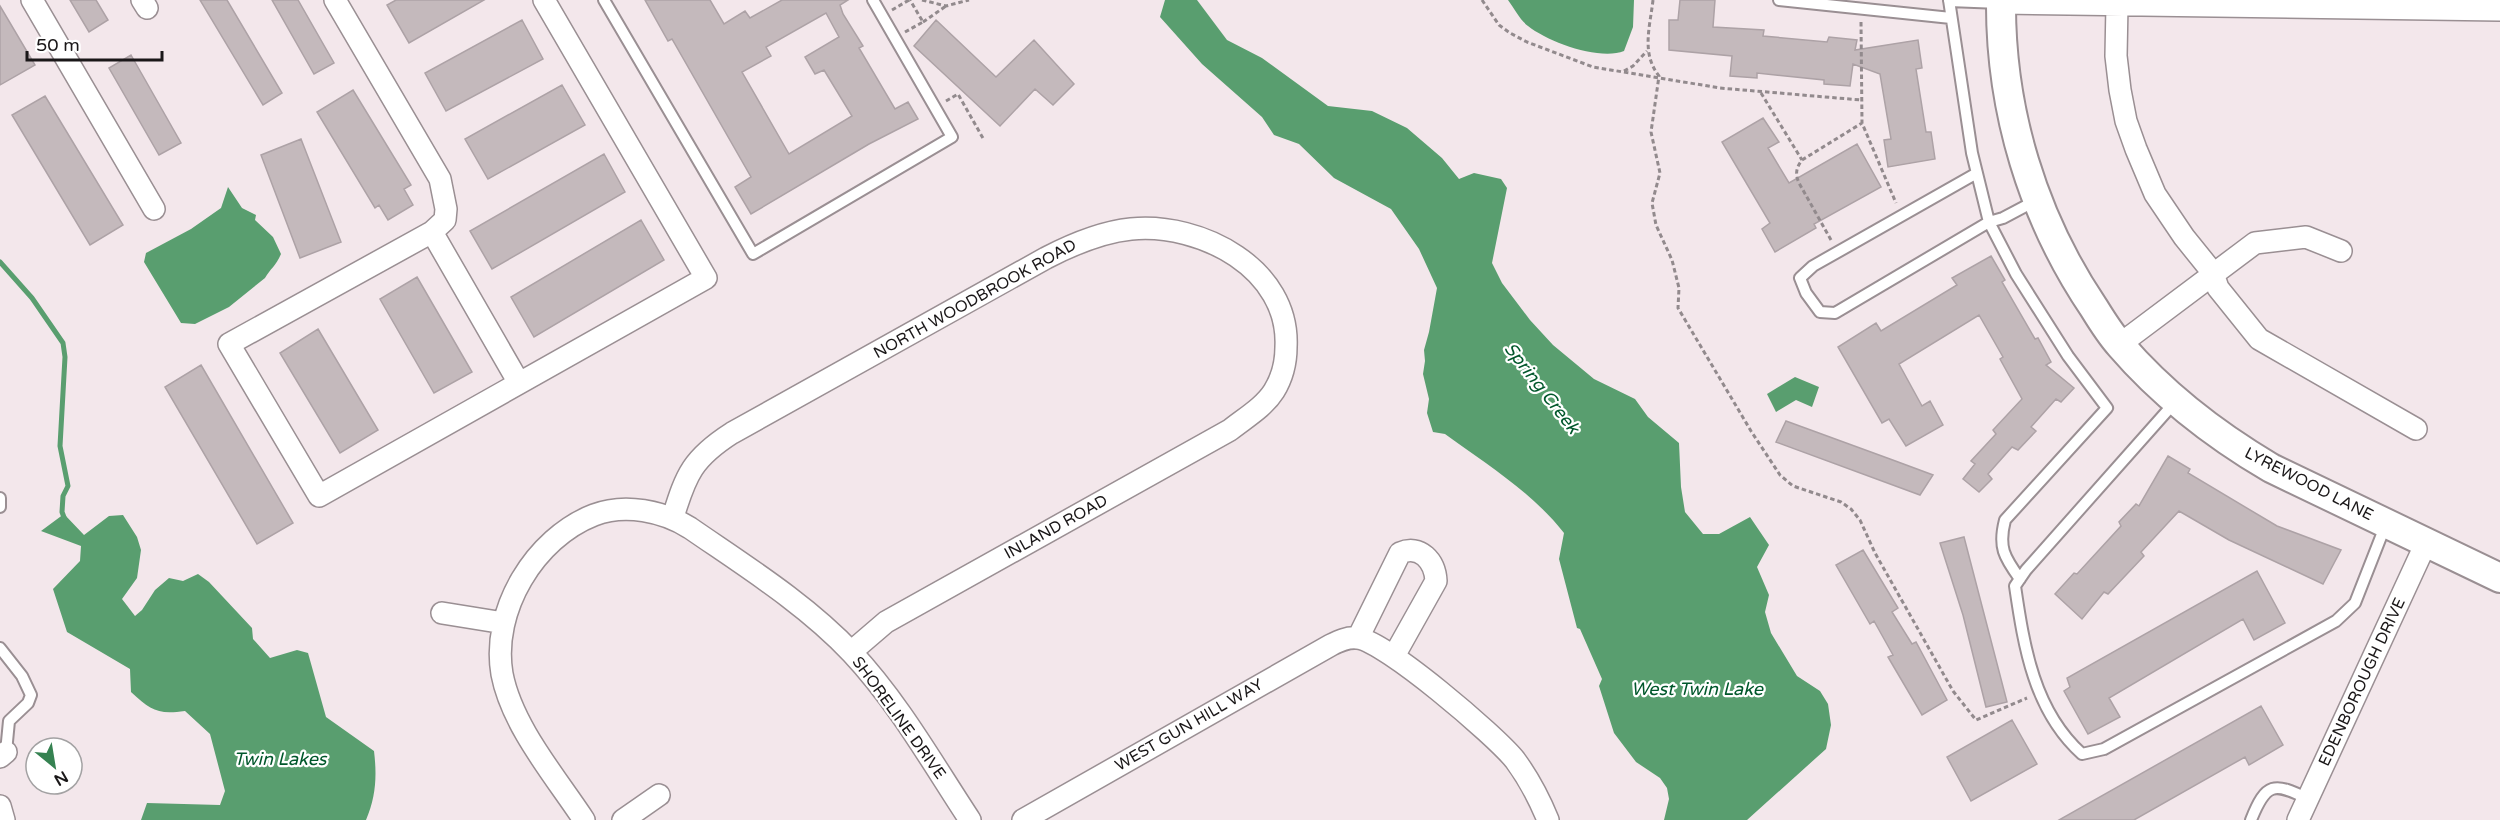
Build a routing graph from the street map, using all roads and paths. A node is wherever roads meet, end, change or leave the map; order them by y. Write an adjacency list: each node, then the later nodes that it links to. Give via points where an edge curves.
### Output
1 (32, 0): 32 (street)
2 (335, 0): 35 (street, via 440,179 445,220)
3 (544, 0): 40 (street, via 706,278)
4 (604, 0): 5 (lane, via 753,254 952,137)
5 (873, 0)
6 (910, 0): 19 (path)
7 (922, 0): 15 (path)
8 (969, 0): 15 (path)
9 (1482, 0): 22 (path, via 1499,25 1527,42 1593,67)
10 (1653, 0): 21 (path)
11 (1779, 0): 16 (lane)
12 (1949, 0): 13 (lane); 18 (lane)
13 (2001, 1): 14 (street); 31 (street, LYREWOOD LANE, via 2009,99)
14 (2117, 2): 17 (street); 38 (street, via 2116,56 2126,121 2155,194)
15 (946, 6): 19 (path)
16 (1863, 9): 18 (lane); 26 (path)
17 (2500, 10)
18 (1952, 18): 30 (lane)
19 (922, 22): 20 (path)
20 (903, 35)
21 (1647, 51): 22 (path); 23 (path)
22 (1622, 72): 23 (path)
23 (1659, 76): 24 (path); 57 (path, via 1652,132 1660,173 1652,203 1656,225 1672,260 1678,308 1751,431 1780,475 1793,486 1841,502 1860,520 1948,681 1976,720)
24 (1761, 93): 26 (path); 29 (path)
25 (942, 100): 28 (path, via 958,94)
26 (1862, 100): 27 (path)
27 (1862, 123): 29 (path); 33 (path, via 1889,191)
28 (984, 140)
29 (1802, 160): 37 (path, via 1796,177)
30 (1977, 173): 33 (lane); 34 (lane)
31 (2037, 200): 34 (lane); 39 (street, LYREWOOD LANE, via 2061,255)
32 (154, 209)
33 (1903, 215): 37 (lane)
34 (1989, 222): 37 (lane, via 1835,313 1820,312 1800,278); 50 (lane, via 2016,274 2068,356 2107,408 2005,520 2000,537 2005,558)
35 (432, 232): 40 (street); 40 (street, via 229,344 319,496)
36 (2341, 251): 38 (street, via 2306,237 2255,243)
37 (1838, 252)
38 (2213, 273): 39 (street); 43 (street, via 2218,288 2259,339)
39 (2119, 345): 41 (street, LYREWOOD LANE)
40 (519, 383)
41 (2177, 401): 47 (street, LYREWOOD LANE, via 2253,457); 50 (lane)
42 (1262, 405): 46 (street, NORTH WOODBROOK ROAD, via 1281,376 1287,339 1278,301 1267,282 1231,253 1180,232 1110,232 1046,258 732,433 708,449 692,467); 55 (street, INLAND ROAD, via 1230,430 886,622)
43 (2416, 429)
44 (0, 498): 45 (lane)
45 (0, 507)
46 (673, 517): 52 (street, via 615,510 575,524 537,556 521,580); 55 (street, SHORELINE DRIVE, via 802,609)
47 (2386, 524): 48 (street, LYREWOOD LANE); 57 (lane, via 2355,603 2336,621 2104,749 2082,754 2069,742)
48 (2426, 543): 49 (street, LYREWOOD LANE); 60 (street, EDENBOROUGH DRIVE)
49 (2500, 578)
50 (2020, 579): 57 (lane, via 2015,586 2020,622 2033,681)
51 (442, 613): 52 (street)
52 (504, 623): 63 (street, via 501,670 515,714)
53 (1358, 638): 56 (street); 56 (street, via 1400,553 1406,550 1422,554 1432,564 1436,580); 66 (street, WEST GUN HILL WAY, via 1346,638 1331,645)
54 (0, 648): 58 (lane, via 31,695 9,721)
55 (852, 652): 65 (street, SHORELINE DRIVE, via 900,715)
56 (1394, 656): 67 (street, via 1492,735 1535,789)
57 (2039, 691)
58 (3, 755)
59 (659, 795): 64 (street)
60 (2308, 799): 68 (lane, via 2275,787 2265,794); 69 (street, EDENBOROUGH DRIVE)
61 (0, 806): 62 (street)
62 (4, 820)
63 (584, 820)
64 (623, 820)
65 (970, 820)
66 (1023, 820)
67 (1548, 820)
68 (2251, 820)
69 (2298, 820)

